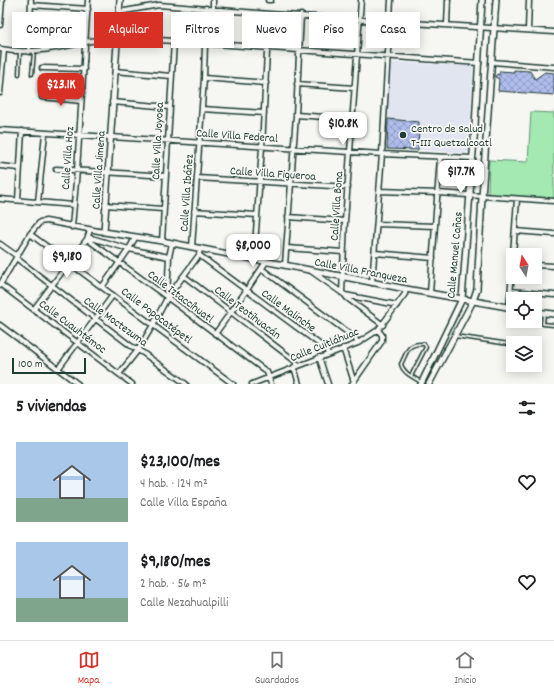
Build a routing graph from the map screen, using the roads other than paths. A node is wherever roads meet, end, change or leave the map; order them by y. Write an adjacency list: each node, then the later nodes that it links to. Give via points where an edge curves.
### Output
1 (2, 0): 24 (street)
2 (31, 0): 12 (street)
3 (88, 0): 14 (street, Calle Villa Hoz)
4 (120, 0): 16 (street, Calle Villa Jimena)
5 (213, 0): 15 (street)
6 (360, 0): 21 (street, Calle Villa Bona)
7 (391, 0): 19 (street)
8 (448, 0): 25 (street)
9 (482, 0): 26 (street, Calle Manuel Cañas)
10 (496, 0): 27 (street, Calle Manuel Cañas)
11 (529, 0): 28 (street)
12 (31, 5): 14 (street); 43 (street)
13 (206, 8): 15 (street); 16 (street, via 159,5); 17 (street, Calle Villa Ibáñez)
14 (88, 9): 31 (street, Calle Villa Hoz)
15 (213, 9): 18 (street)
16 (119, 12)
17 (206, 12)
18 (247, 12)
19 (390, 12)
20 (301, 15): 21 (street)
21 (360, 19): 22 (street); 45 (street, Calle Villa Bona)
22 (366, 19)
23 (420, 23): 25 (street)
24 (0, 24)
25 (447, 24): 26 (street)
26 (480, 27): 27 (street); 48 (street, Calle Manuel Cañas)
27 (494, 28): 28 (street); 47 (street, Calle Manuel Cañas)
28 (528, 30): 29 (street)
29 (554, 32)
30 (94, 41): 31 (street)
31 (86, 42)
32 (55, 48): 44 (street)
33 (86, 48): 51 (street, Calle Villa Hoz)
34 (116, 48): 52 (street, Calle Villa Jimena)
35 (173, 48): 55 (street, Calle Villa Joyosa)
36 (205, 48): 56 (street, Calle Villa Ibáñez)
37 (268, 48): 41 (street); 57 (street)
38 (299, 48): 41 (street)
39 (388, 48): 46 (street)
40 (2, 50): 42 (street); 60 (street)
41 (299, 51): 45 (street); 58 (street)
42 (20, 52): 43 (street); 53 (lane)
43 (29, 52): 44 (street)
44 (34, 52): 54 (lane)
45 (357, 54): 46 (street); 59 (street, Calle Villa Bona)
46 (388, 56): 48 (street); 79 (street)
47 (492, 62): 49 (street); 95 (street, Calle Manuel Cañas)
48 (479, 63): 81 (street, Calle Manuel Cañas)
49 (554, 67)
50 (42, 68): 51 (street)
51 (84, 69): 62 (street, Calle Villa Hoz)
52 (115, 71): 55 (street); 63 (street, Calle Villa Jimena)
53 (19, 74)
54 (32, 74)
55 (171, 76): 64 (street, Calle Villa Joyosa)
56 (204, 78): 57 (street); 65 (street, Calle Villa Ibáñez)
57 (266, 83): 66 (street)
58 (297, 84): 59 (street); 67 (street)
59 (354, 88): 68 (street, Calle Villa Bona)
60 (0, 93)
61 (42, 97): 62 (street)
62 (81, 101): 72 (street, Calle Villa Hoz)
63 (112, 102): 64 (street); 73 (street, Calle Villa Jimena)
64 (169, 107): 74 (street, Calle Villa Joyosa)
65 (202, 109): 66 (street); 75 (street, Calle Villa Ibáñez)
66 (264, 113): 76 (street)
67 (296, 115): 68 (street); 77 (street)
68 (352, 120): 78 (street, Calle Villa Bona)
69 (0, 130): 70 (street, Calle Villa Federal)
70 (22, 131): 71 (street, Calle Villa Federal); 83 (street)
71 (45, 133): 72 (street, Calle Villa Federal); 99 (street)
72 (79, 135): 73 (street, Calle Villa Federal); 85 (street, Calle Villa Hoz)
73 (110, 137): 74 (street, Calle Villa Federal); 86 (street, Calle Villa Jimena)
74 (167, 141): 75 (street, Calle Villa Federal); 87 (street, Calle Villa Joyosa)
75 (199, 142): 76 (street, Calle Villa Federal); 88 (street, Calle Villa Ibáñez)
76 (262, 147): 77 (street, Calle Villa Federal); 89 (street)
77 (293, 149): 78 (street, Calle Villa Federal); 90 (street)
78 (350, 152): 79 (street, Calle Villa Federal); 91 (street, Calle Villa Bona)
79 (382, 154): 80 (street, Calle Villa Federal); 92 (street)
80 (440, 158): 81 (street, Calle Villa Federal); 93 (street)
81 (472, 158): 94 (street, Calle Manuel Cañas)
82 (0, 166): 83 (street)
83 (19, 168): 98 (street)
84 (56, 169): 85 (street)
85 (77, 170): 86 (street); 101 (street, Calle Villa Hoz)
86 (107, 173): 87 (street); 102 (street, Calle Villa Jimena)
87 (166, 176): 103 (street, Calle Villa Joyosa)
88 (197, 178): 89 (street, Calle Villa Figueroa); 104 (street, Calle Villa Ibáñez)
89 (259, 182): 90 (street, Calle Villa Figueroa); 105 (street)
90 (290, 184): 91 (street, Calle Villa Figueroa); 106 (street)
91 (348, 187): 107 (street, Calle Villa Bona)
92 (380, 190): 93 (street); 108 (street)
93 (438, 193): 94 (street); 109 (street)
94 (469, 196): 95 (street); 157 (street, Calle Manuel Cañas)
95 (482, 197): 97 (street); 158 (street, Calle Manuel Cañas, via 477,288)
96 (0, 199): 98 (street)
97 (517, 199): 100 (street); 112 (street)
98 (18, 200): 99 (street)
99 (38, 202): 101 (street)
100 (554, 202)
101 (74, 205): 110 (street, Calle Villa Hoz)
102 (105, 205): 103 (street); 113 (street, Calle Villa Jimena)
103 (163, 209): 118 (street, Calle Villa Joyosa)
104 (194, 211): 105 (street); 121 (street, Calle Villa Ibáñez)
105 (257, 215): 132 (street)
106 (288, 217): 107 (street); 123 (street)
107 (345, 221): 126 (street, Calle Villa Bona)
108 (377, 224): 109 (street); 127 (street)
109 (435, 226): 131 (street)
110 (72, 227): 111 (street, Calle Villa Franqueza); 114 (street, Calle Villa Franqueza, via 46,221 40,222)
111 (90, 230): 113 (street, Calle Villa Franqueza); 116 (street)
112 (515, 231): 115 (street); 124 (street)
113 (104, 232): 117 (street, Calle Villa Franqueza)
114 (30, 234): 129 (street); 134 (street, Calle Popocatépetl)
115 (554, 234)
116 (87, 238): 125 (street); 134 (street); 135 (street, Calle Iztaccíhuatl)
117 (135, 238): 118 (street, Calle Villa Franqueza); 125 (street)
118 (162, 241): 119 (street, Calle Villa Franqueza)
119 (172, 243): 121 (street, Calle Villa Franqueza); 130 (street)
120 (0, 244): 129 (street, Calle Moctezuma)
121 (192, 247): 122 (street, Calle Villa Franqueza)
122 (200, 248): 128 (street); 132 (street, Calle Villa Franqueza)
123 (287, 248): 126 (street); 136 (street)
124 (514, 248)
125 (130, 249): 130 (street); 135 (street)
126 (343, 252): 142 (street, Calle Villa Bona)
127 (375, 253): 131 (street); 143 (street)
128 (199, 255): 141 (street); 149 (street, Calle Malinche)
129 (16, 257): 144 (street); 146 (street, Calle Moctezuma)
130 (169, 257): 156 (street)
131 (433, 258): 151 (street)
132 (254, 260): 133 (street, Calle Villa Franqueza)
133 (266, 262): 136 (street, Calle Villa Franqueza); 139 (street)
134 (69, 263): 146 (street); 147 (street, Calle Popocatépetl)
135 (119, 263): 147 (street); 156 (street, Calle Iztaccíhuatl)
136 (285, 265): 140 (street, Calle Villa Franqueza)
137 (542, 265): 138 (street)
138 (554, 266)
139 (262, 269): 149 (street); 174 (street, via 355,338)
140 (310, 270): 142 (street, Calle Villa Franqueza); 152 (street)
141 (184, 276): 156 (street); 162 (street, Calle Teotihuacán)
142 (342, 277): 143 (street, Calle Villa Franqueza); 152 (street, Calle Villa Bona)
143 (372, 283): 148 (street, Calle Villa Franqueza)
144 (0, 284): 161 (street, Calle Cuauhtémoc)
145 (512, 284): 150 (street)
146 (52, 286): 161 (street); 165 (street, Calle Moctezuma)
147 (102, 287): 155 (street, Calle Popocatépetl)
148 (406, 289): 151 (street, Calle Villa Franqueza); 159 (street, Calle Cuitláhuac)
149 (246, 291): 162 (street); 178 (street, Calle Malinche, via 326,349)
150 (511, 292)
151 (430, 293): 157 (street, Calle Villa Franqueza)
152 (343, 294): 159 (street); 167 (street)
153 (542, 294): 154 (street)
154 (554, 295)
155 (113, 296): 165 (street); 166 (street, Calle Popocatépetl)
156 (167, 298): 166 (street); 171 (street, Calle Iztaccíhuatl)
157 (462, 299): 158 (street, Calle Villa Franqueza); 186 (street, Calle Manuel Cañas)
158 (473, 301): 160 (street, Calle Villa Franqueza); 172 (street, Calle Manuel Cañas)
159 (397, 305): 167 (street, Calle Cuitláhuac)
160 (506, 307)
161 (34, 309): 173 (street, Calle Cuauhtémoc)
162 (230, 312): 171 (street); 180 (street, Calle Teotihuacán, via 295,361)
163 (544, 313): 164 (street); 168 (lane, via 543,324)
164 (554, 314)
165 (96, 318): 173 (street); 177 (street, Calle Moctezuma)
166 (153, 325): 177 (street); 190 (street, Calle Popocatépetl)
167 (383, 325): 170 (street, Calle Cuitláhuac)
168 (554, 325)
169 (0, 326): 181 (street)
170 (378, 330): 174 (street, Calle Cuitláhuac); 185 (street, via 382,335 382,341)
171 (215, 334): 184 (street, Calle Iztaccíhuatl, via 267,372)
172 (455, 336): 175 (lane); 195 (street, Calle Manuel Cañas)
173 (78, 342): 181 (street); 182 (street, Calle Cuauhtémoc)
174 (358, 343): 176 (street, Calle Cuitláhuac)
175 (506, 344)
176 (343, 348): 178 (street, Calle Cuitláhuac); 185 (street)
177 (138, 350): 182 (street); 189 (street, Calle Moctezuma)
178 (328, 354): 179 (street, Calle Cuitláhuac)
179 (319, 358): 180 (street, Calle Cuitláhuac); 194 (street)
180 (296, 366): 184 (street, Calle Cuitláhuac); 193 (street)
181 (58, 369): 187 (street)
182 (120, 374): 188 (street, Calle Cuauhtémoc)
183 (411, 376): 183 (lane, via 404,371 401,364 411,346 424,344 426,347); 186 (lane)
184 (269, 377): 191 (street, Calle Cuitláhuac); 192 (street)
185 (353, 383)
186 (421, 383)
187 (78, 384)
188 (132, 384)
189 (186, 384)
190 (233, 384)
191 (252, 384)
192 (271, 384)
193 (299, 384)
194 (328, 384)
195 (429, 384)

